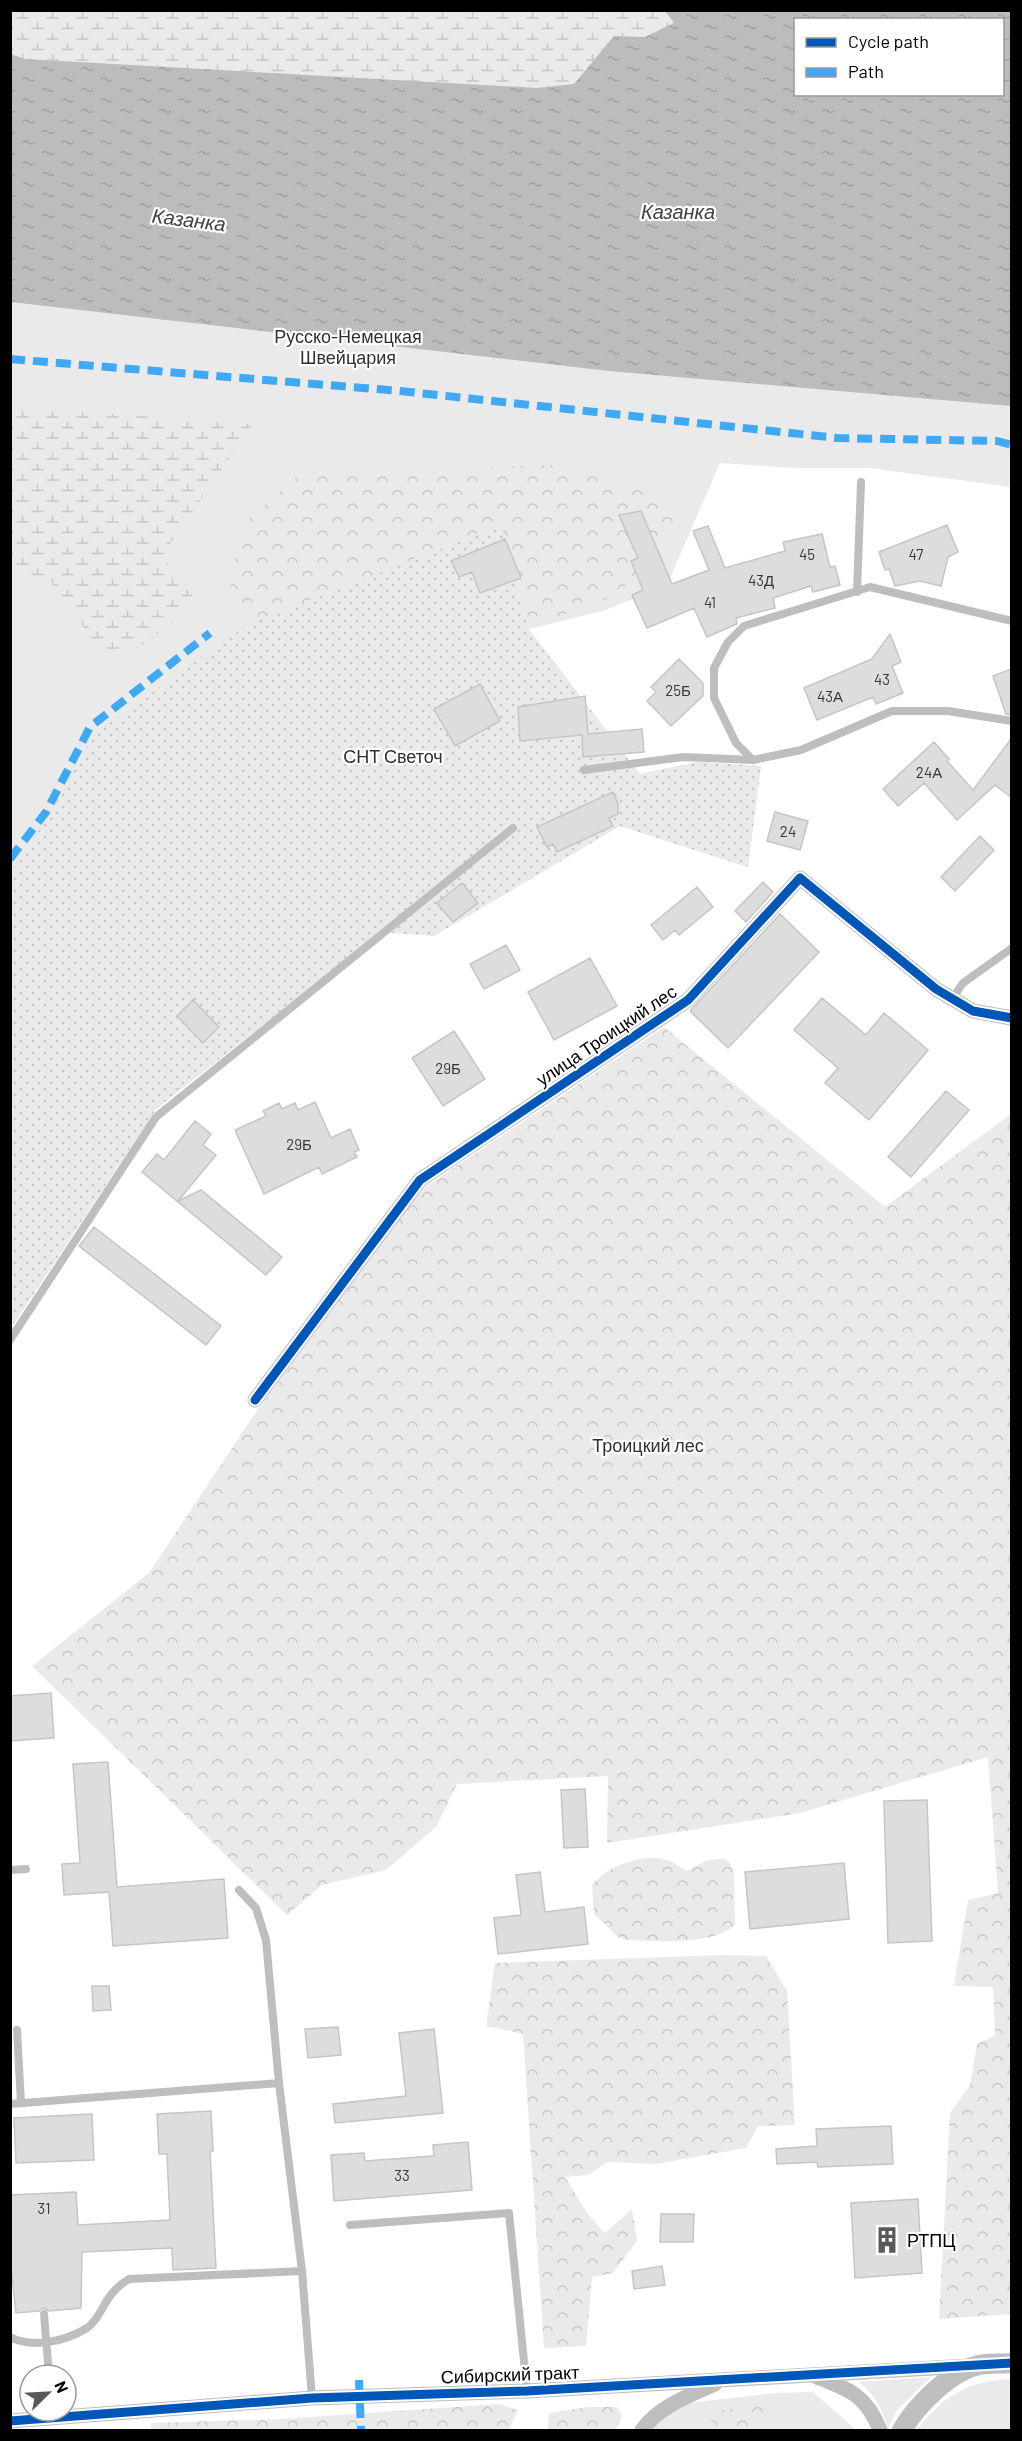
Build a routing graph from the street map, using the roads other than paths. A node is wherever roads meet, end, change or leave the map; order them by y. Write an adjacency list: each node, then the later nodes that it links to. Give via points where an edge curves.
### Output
1 (861, 482): 2 (lane)
2 (857, 592): 3 (lane, via 870,587); 5 (lane, via 744,626 728,642 714,668 714,698 736,743)
3 (1011, 621)
4 (1011, 721): 5 (lane, via 948,711 892,711 801,750)
5 (753, 760): 6 (lane, via 683,757)
6 (584, 770)
7 (513, 828): 11 (lane, via 156,1117)
8 (1011, 948): 9 (lane, via 963,983)
9 (952, 999): 10 (street, улица Троицкий лес, via 973,1011); 12 (street, улица Троицкий лес, via 800,878 688,1000 420,1180)
10 (1011, 1018)
11 (10, 1340)
12 (255, 1400)
13 (27, 1869): 14 (lane)
14 (10, 1870)
15 (239, 1890): 17 (lane, via 256,1908 266,1940)
16 (17, 2030): 18 (lane)
17 (279, 2083): 18 (lane); 21 (lane)
18 (21, 2103): 19 (lane)
19 (10, 2104)
20 (350, 2225): 30 (lane, via 509,2213)
21 (302, 2271): 24 (lane, via 129,2279 115,2287 88,2327); 31 (lane)
22 (44, 2314): 24 (lane)
23 (10, 2337): 24 (lane, via 21,2343)
24 (46, 2342): 25 (lane)
25 (48, 2363)
26 (1011, 2363): 27 (street, Сибирский тракт)
27 (978, 2365): 28 (street, Сибирский тракт); 35 (street, Сибирский тракт, via 921,2402)
28 (812, 2375): 29 (street, Сибирский тракт); 34 (street, Сибирский тракт, via 854,2392)
29 (724, 2380): 30 (street, Сибирский тракт); 33 (street, via 679,2400)
30 (527, 2391): 31 (street, Сибирский тракт)
31 (312, 2398): 32 (street, Сибирский тракт)
32 (78, 2418)
33 (642, 2430)
34 (879, 2430)
35 (902, 2430)

